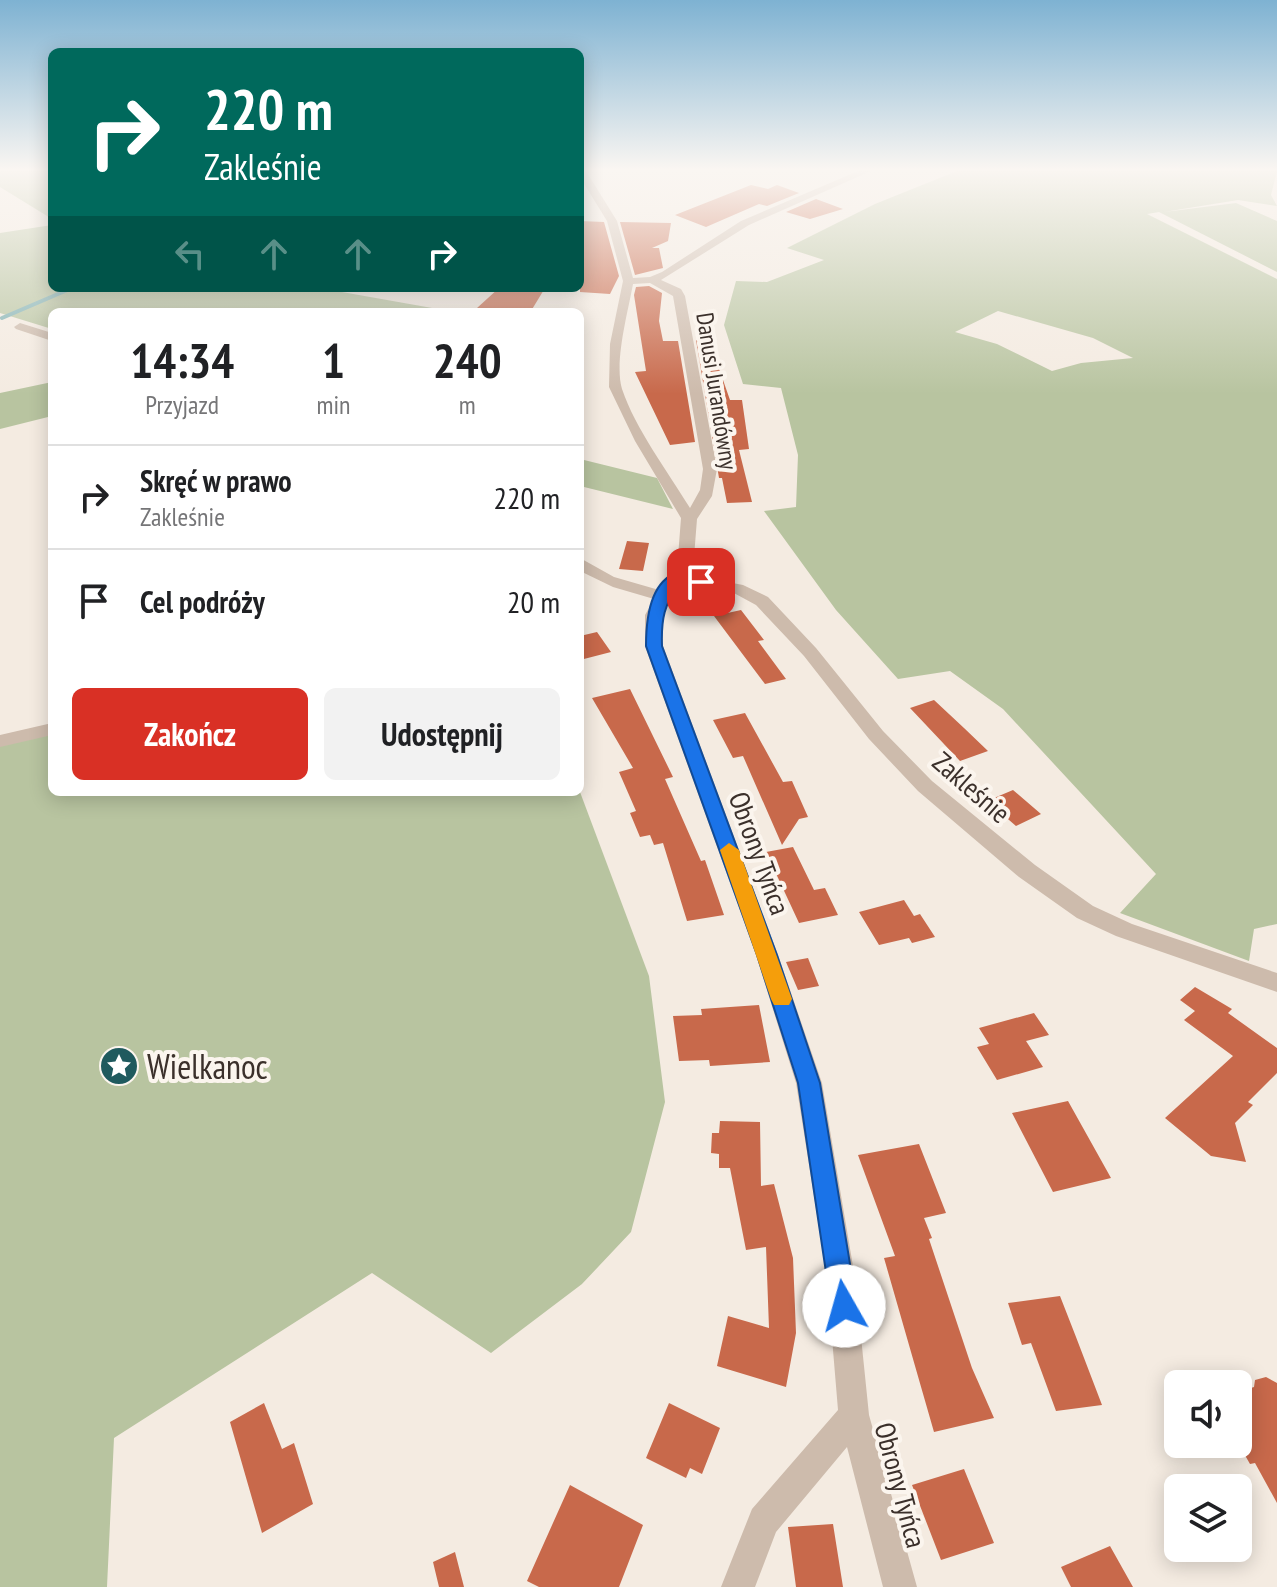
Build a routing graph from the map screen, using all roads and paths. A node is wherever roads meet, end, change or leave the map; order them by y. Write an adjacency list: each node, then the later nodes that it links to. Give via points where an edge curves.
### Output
1 (618, 245): 4 (street)
2 (709, 245): 3 (street)
3 (652, 280): 4 (street); 7 (street, Danusi Jurandówny, via 679,296 710,469 704,501)
4 (628, 281): 7 (street, via 616,344 615,387)
5 (20, 327): 6 (street)
6 (48, 336)
7 (689, 518): 9 (street, Obrony Tyńca, via 686,557)
8 (584, 566): 10 (street)
9 (676, 577): 10 (street, Obrony Tyńca); 13 (street, Zakleśnie, via 737,588 762,601 925,786 1085,912)
10 (663, 596): 14 (street, Obrony Tyńca, via 653,615 654,646 809,1083 841,1278)
11 (48, 730): 12 (street)
12 (0, 741)
13 (1277, 983)
14 (854, 1415): 15 (street, via 764,1521); 16 (street, Obrony Tyńca)
15 (738, 1587)
16 (900, 1587)

